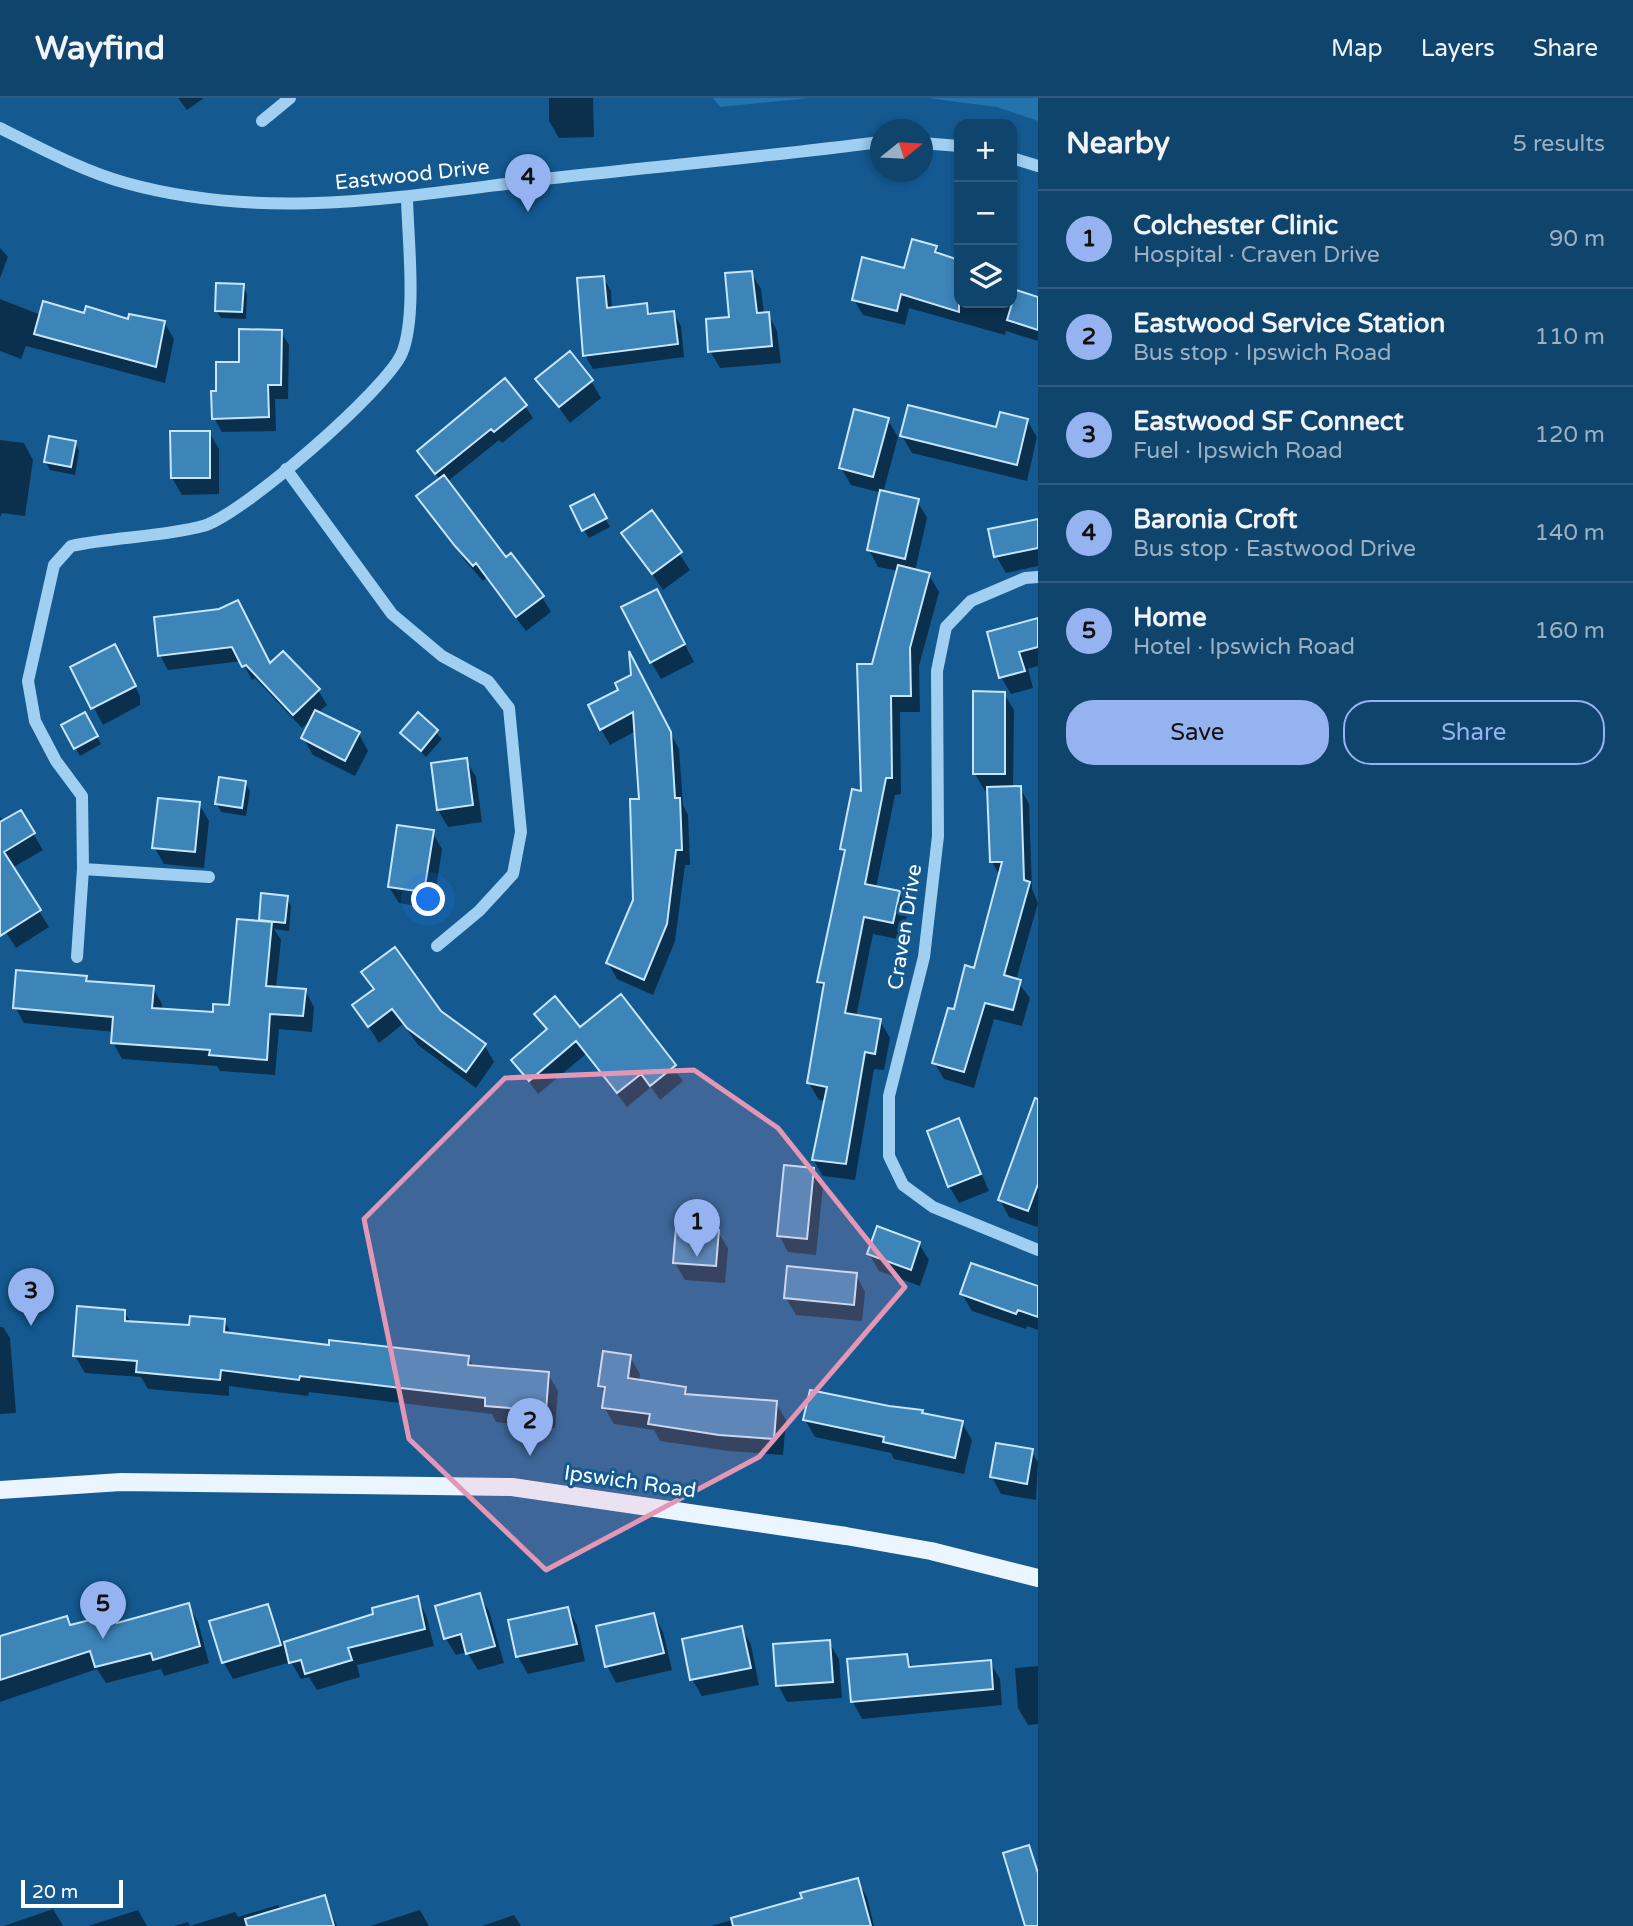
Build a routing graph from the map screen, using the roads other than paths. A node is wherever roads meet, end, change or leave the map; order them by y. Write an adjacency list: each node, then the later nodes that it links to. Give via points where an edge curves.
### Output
1 (290, 98): 2 (street)
2 (262, 121)
3 (0, 128): 9 (street, Eastwood Drive, via 125,183 201,198 276,205)
4 (870, 143): 9 (street, Eastwood Drive)
5 (933, 143): 6 (street)
6 (954, 145)
7 (1017, 160): 8 (street)
8 (1038, 166)
9 (407, 198): 10 (street, via 409,318 402,352 384,383)
10 (286, 469): 12 (street, via 248,502 204,526 71,545 54,565 28,681 34,721 82,796); 14 (street, via 392,614 442,656 488,681 509,708 521,832 513,874)
11 (1038, 577): 16 (street, Craven Drive, via 971,601 946,627 937,671 938,836 924,957 889,1096 889,1156 903,1185 933,1208)
12 (83, 870): 13 (street); 15 (street)
13 (209, 877)
14 (437, 946)
15 (77, 957)
16 (1038, 1250)
17 (0, 1490): 18 (main road, Ipswich Road, via 121,1482 512,1487 931,1551)
18 (1038, 1578)

